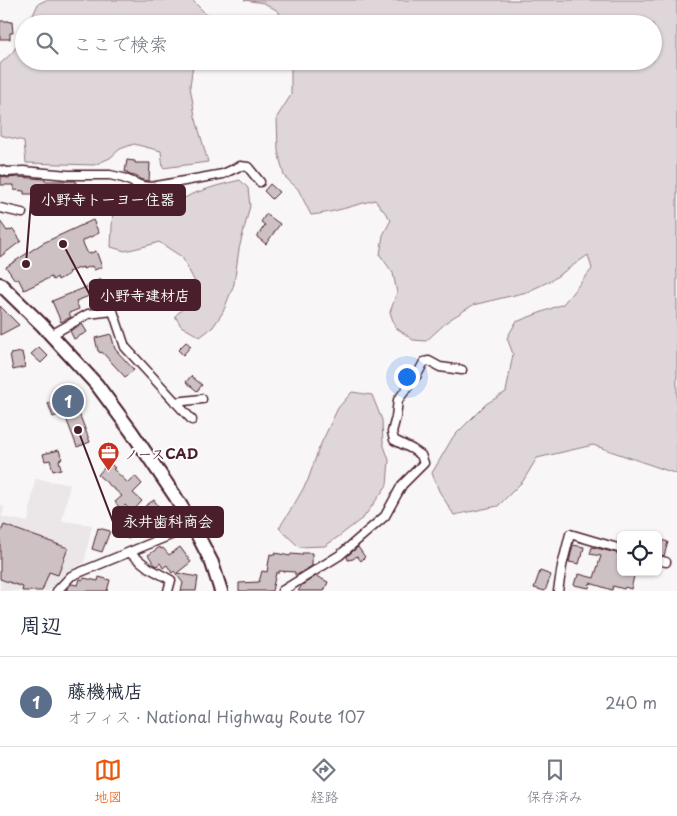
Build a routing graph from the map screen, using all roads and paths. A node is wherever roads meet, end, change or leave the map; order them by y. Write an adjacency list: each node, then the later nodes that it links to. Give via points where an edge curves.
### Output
1 (0, 170): 2 (street, via 110,175 151,187 223,174 248,166)
2 (260, 182)
3 (0, 208): 4 (street)
4 (22, 213)
5 (0, 284): 6 (highway)
6 (51, 335): 9 (street, via 88,314 113,311 125,347); 11 (highway, via 97,385)
7 (462, 370): 17 (street, via 424,362 398,400 392,432 394,440 422,455 424,462 402,486 385,516 340,555)
8 (202, 399): 9 (street)
9 (175, 402): 10 (street)
10 (192, 420)
11 (193, 526): 13 (street); 16 (highway, via 212,563)
12 (617, 548): 18 (street, via 570,534)
13 (130, 553): 14 (street, via 70,576); 15 (street, via 171,580)
14 (57, 591)
15 (168, 591)
16 (221, 591)
17 (282, 591)
18 (558, 591)

